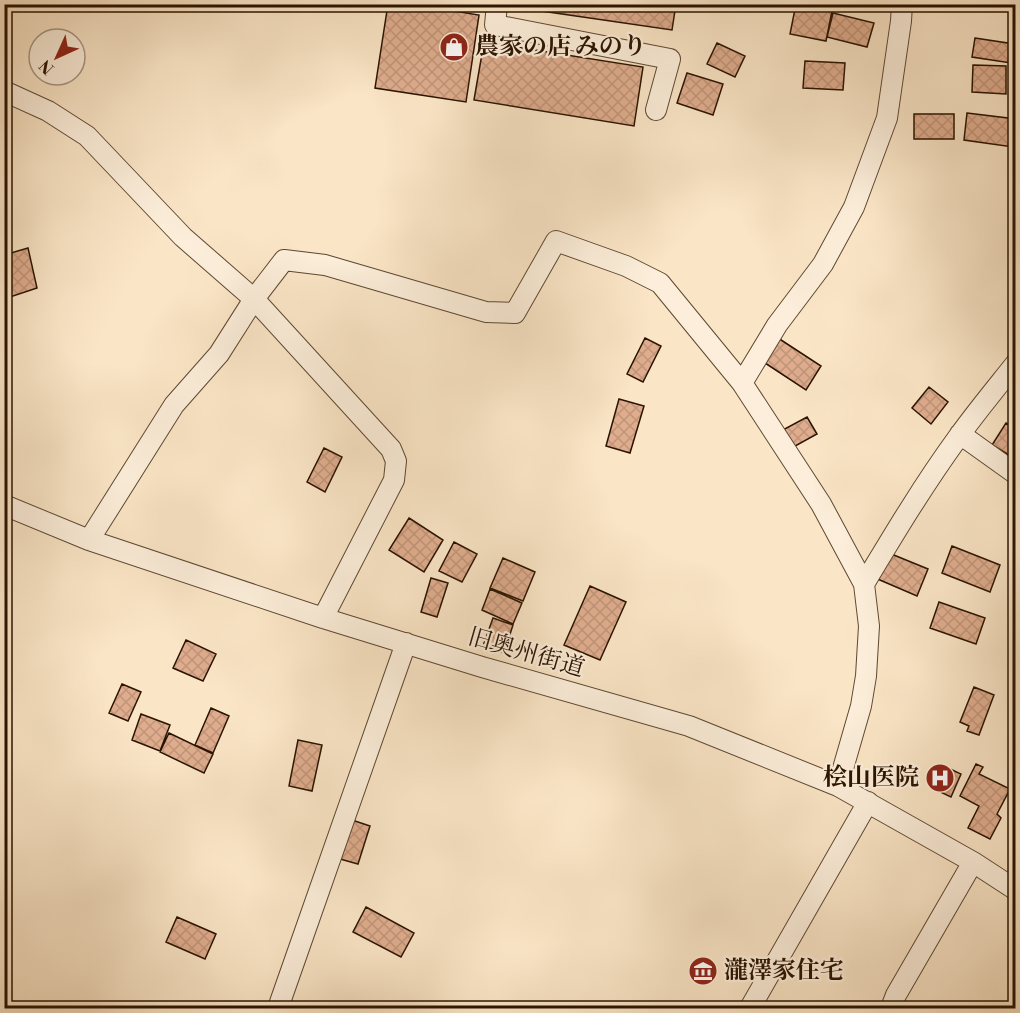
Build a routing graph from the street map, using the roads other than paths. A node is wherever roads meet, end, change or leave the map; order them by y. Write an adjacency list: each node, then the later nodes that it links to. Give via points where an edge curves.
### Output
1 (497, 4): 4 (street, via 495,25 670,59)
2 (902, 4): 7 (street, via 887,118 854,207 824,264 777,325)
3 (4, 91): 5 (street, via 48,111 87,136 183,237)
4 (656, 110)
5 (254, 299): 7 (street, via 284,260 325,265 486,312 515,313 556,241 626,266 660,283); 11 (street, via 219,354 174,405); 13 (street, via 392,449 396,461 394,480 386,498)
6 (1016, 363): 8 (street)
7 (742, 383): 12 (street, via 821,504)
8 (960, 434): 9 (street); 12 (street)
9 (1016, 474)
10 (4, 505): 11 (street, 旧奥州街道)
11 (89, 540): 13 (street, 旧奥州街道)
12 (864, 584): 15 (street, via 869,626 866,676)
13 (323, 618): 14 (street, 旧奥州街道)
14 (405, 643): 15 (street, 旧奥州街道, via 689,726); 19 (street)
15 (838, 786): 16 (street, 旧奥州街道)
16 (868, 802): 17 (street, 旧奥州街道); 20 (street)
17 (973, 862): 18 (street, 旧奥州街道); 21 (street)
18 (1016, 890)
19 (278, 1008)
20 (750, 1008)
21 (891, 1008)

